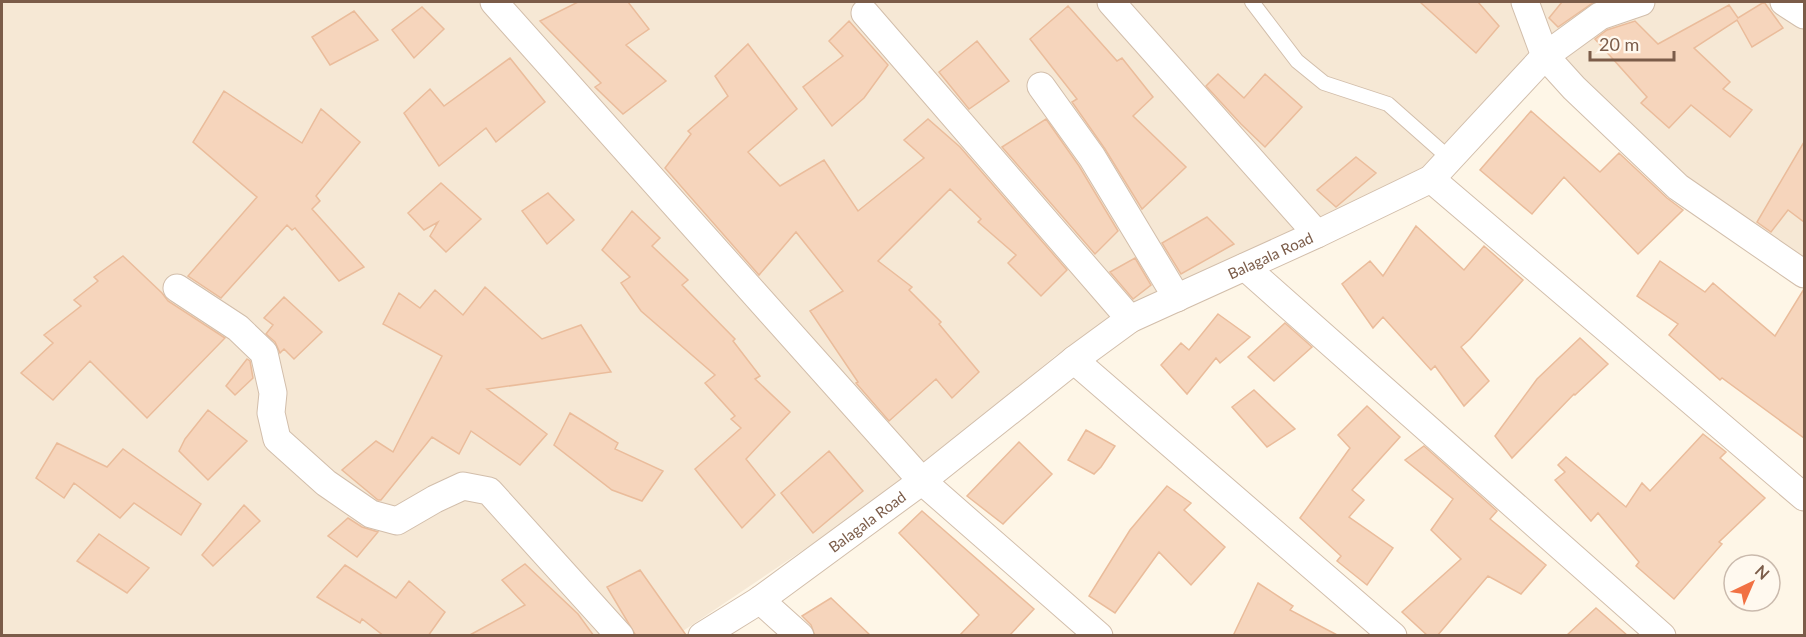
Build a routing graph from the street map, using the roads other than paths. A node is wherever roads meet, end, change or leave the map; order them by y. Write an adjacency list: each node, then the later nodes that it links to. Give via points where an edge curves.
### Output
1 (494, 2): 20 (street)
2 (1111, 2): 13 (street)
3 (1252, 2): 11 (lane, via 1297,61 1324,83 1388,104)
4 (1525, 2): 9 (street)
5 (1641, 2): 9 (street, Balagala Road, via 1600,16)
6 (1784, 2): 8 (street)
7 (865, 13): 18 (street)
8 (1804, 15)
9 (1545, 56): 11 (street, Balagala Road); 15 (street, via 1678,187)
10 (1041, 86): 17 (street, via 1092,157)
11 (1449, 158): 12 (street, Balagala Road)
12 (1431, 179): 13 (street, Balagala Road); 21 (street)
13 (1317, 234): 14 (street, Balagala Road)
14 (1245, 267): 17 (street, Balagala Road); 28 (street)
15 (1804, 274)
16 (177, 288): 23 (street, via 238,328 264,353 277,439 326,483 371,514 397,521 463,486 489,491)
17 (1177, 298): 18 (street, Balagala Road)
18 (1130, 319): 19 (street, Balagala Road)
19 (1074, 360): 20 (street, Balagala Road); 27 (street)
20 (922, 481): 22 (street, Balagala Road); 26 (street)
21 (1804, 497)
22 (760, 600): 24 (street, Balagala Road); 25 (street)
23 (620, 636)
24 (702, 636)
25 (800, 636)
26 (1099, 636)
27 (1393, 636)
28 (1662, 636)

